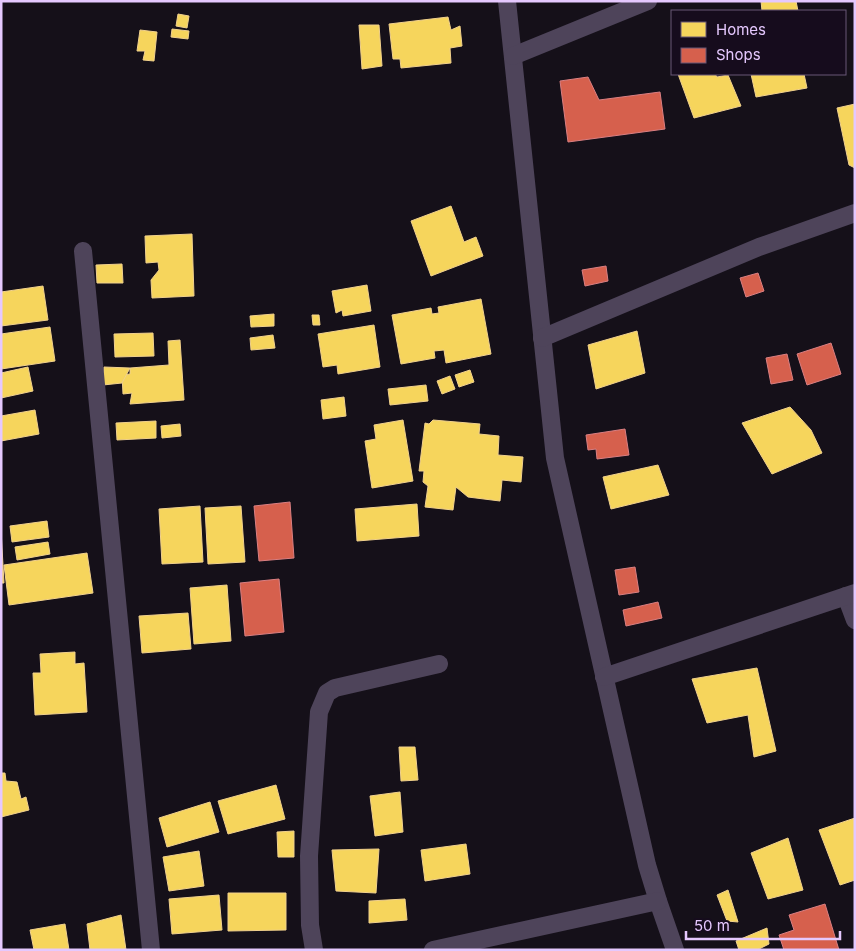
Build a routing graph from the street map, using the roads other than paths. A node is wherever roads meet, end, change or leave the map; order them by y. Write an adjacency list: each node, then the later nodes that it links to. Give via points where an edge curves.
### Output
1 (507, 1): 3 (street)
2 (648, 1): 3 (street)
3 (513, 56): 6 (street)
4 (855, 213): 6 (street, via 760,247)
5 (83, 251): 12 (street)
6 (542, 338): 10 (street, via 555,458)
7 (850, 594): 8 (street); 10 (street)
8 (855, 620)
9 (439, 664): 13 (street, via 335,688 328,693 319,712 309,856 310,925)
10 (604, 677): 11 (street)
11 (658, 901): 14 (street); 15 (street)
12 (151, 950)
13 (314, 950)
14 (433, 950)
15 (675, 950)

